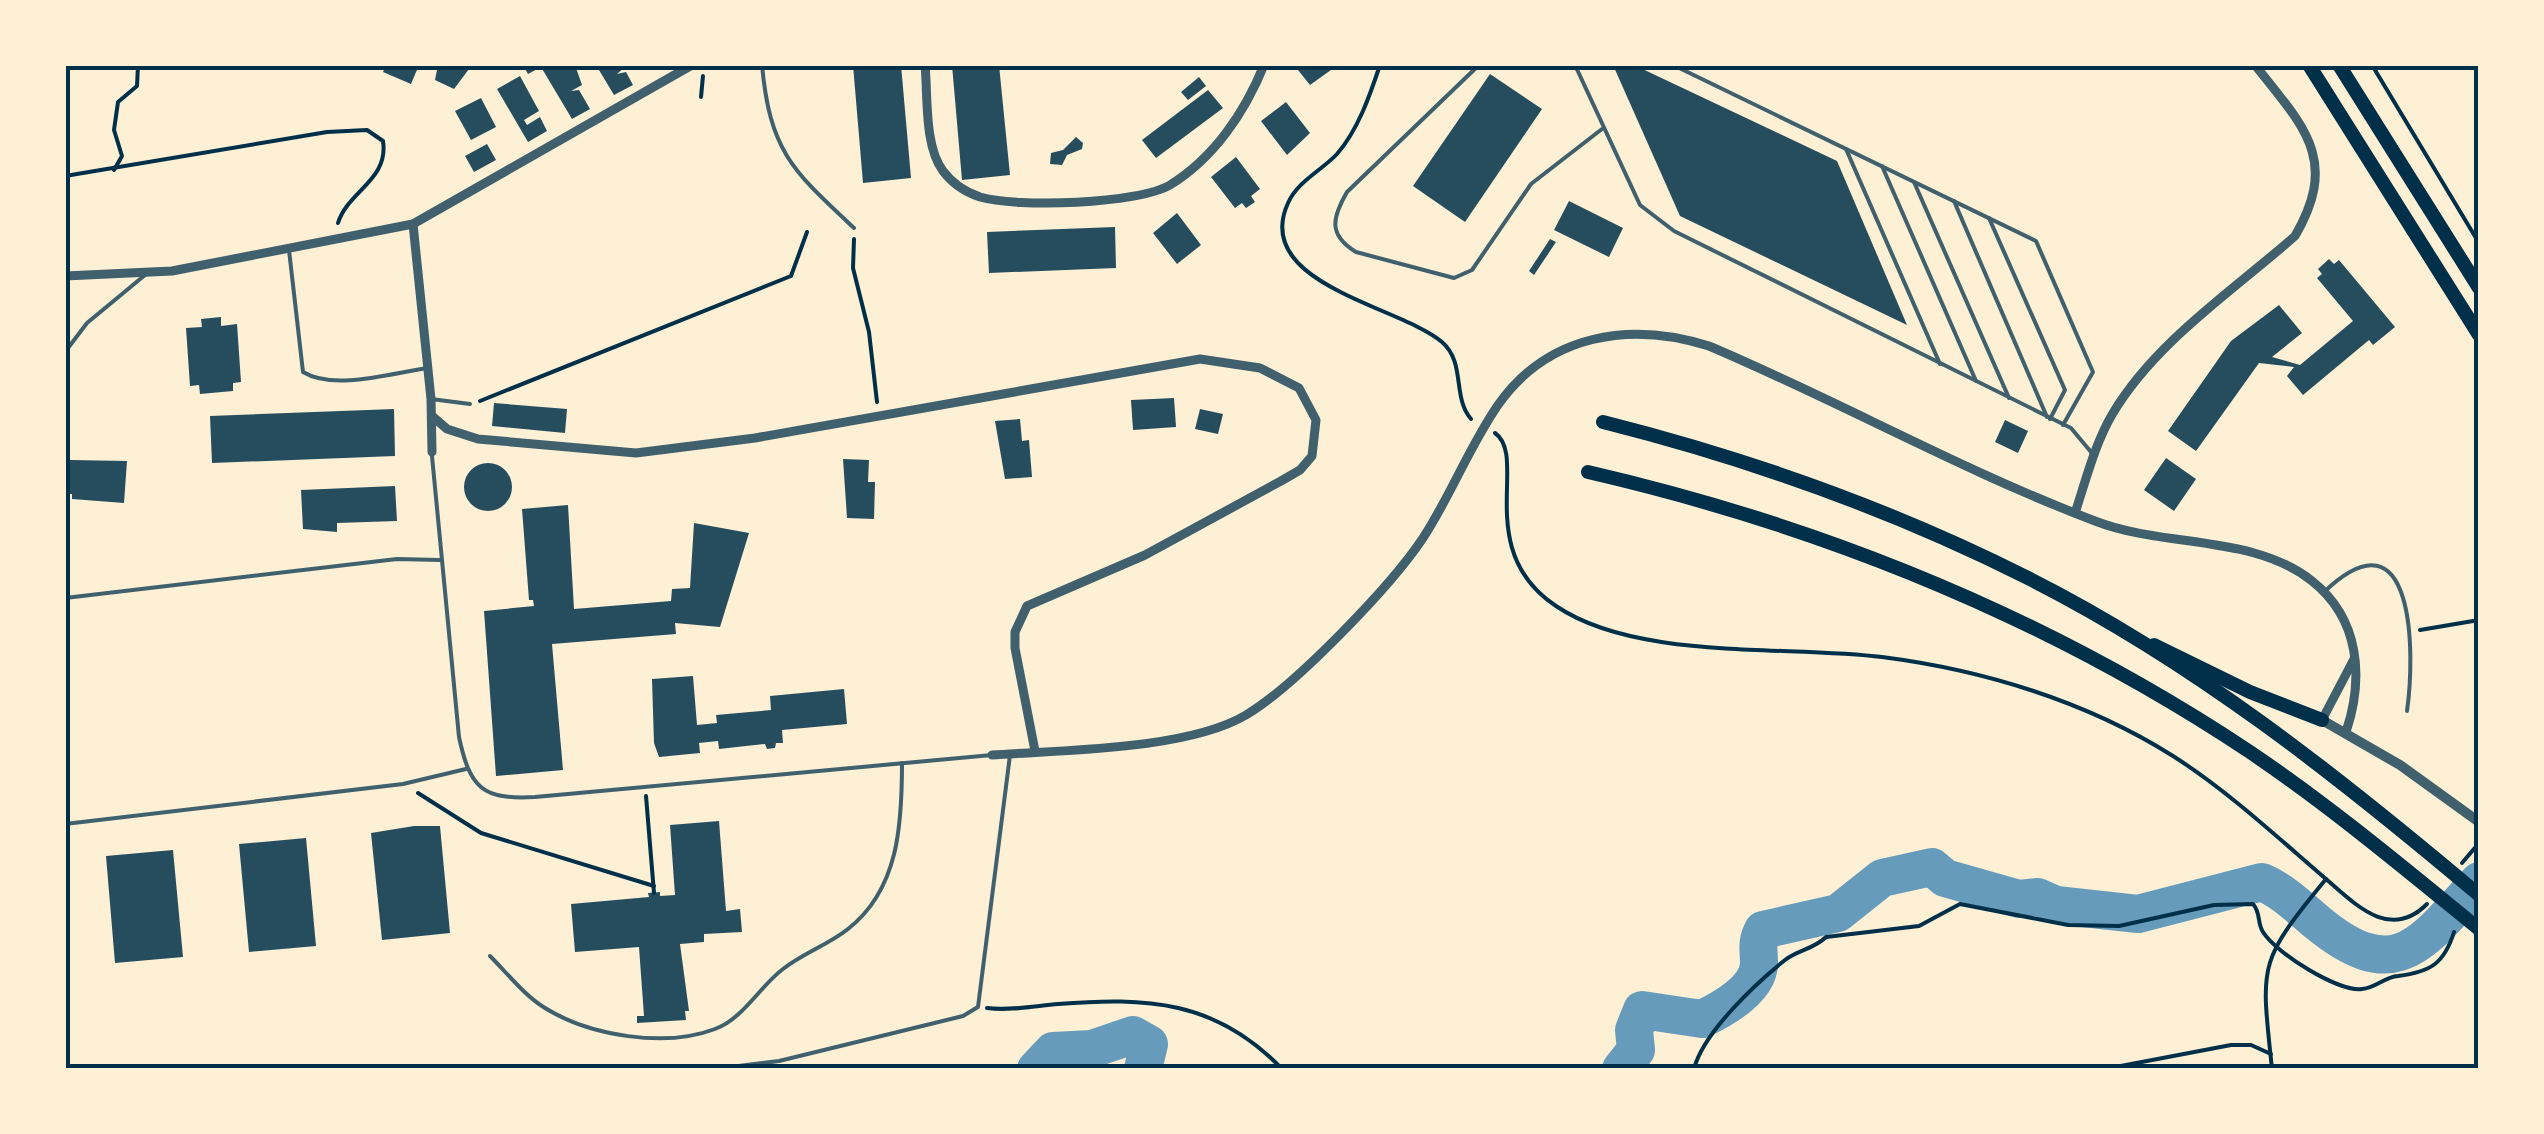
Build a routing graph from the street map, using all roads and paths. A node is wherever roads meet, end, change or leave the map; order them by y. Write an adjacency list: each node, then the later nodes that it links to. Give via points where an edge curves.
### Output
1 (138, 65): 18 (path, via 138,86 118,102 114,130 122,156)
2 (692, 65): 23 (street)
3 (704, 65): 14 (path)
4 (762, 65): 25 (lane, via 774,136 807,184)
5 (925, 65): 6 (street, via 935,157 950,180 982,198 1060,200 1138,195 1175,182 1230,129)
6 (1264, 65)
7 (1479, 65): 15 (lane, via 1346,192 1334,213 1334,233 1344,245 1454,278 1472,270 1531,184)
8 (1575, 65): 15 (lane)
9 (1673, 65): 16 (lane)
10 (2256, 65): 49 (street, via 2312,143 2318,166 2308,214 2295,236 2185,331 2118,405)
11 (2309, 65): 34 (main road)
12 (2338, 65): 33 (main road)
13 (2372, 65): 26 (path)
14 (701, 96)
15 (1602, 129): 36 (lane, via 1640,205 1674,232)
16 (1846, 148): 17 (lane); 36 (lane)
17 (1882, 166): 20 (lane); 38 (lane)
18 (114, 170): 19 (path); 28 (path, via 367,130 383,140 380,168 342,210)
19 (65, 176)
20 (1914, 182): 21 (lane); 39 (lane)
21 (1954, 201): 22 (lane); 44 (lane)
22 (1989, 218): 44 (lane, via 2064,390); 46 (lane, via 2036,240 2093,372)
23 (413, 224): 28 (street); 37 (street)
24 (2479, 225): 26 (path)
25 (854, 228): 43 (path, via 853,268)
26 (2471, 231): 29 (path)
27 (807, 232): 41 (path, via 791,276)
28 (337, 238): 30 (street)
29 (2479, 243)
30 (289, 250): 31 (street); 37 (lane, via 303,372 337,379)
31 (149, 272): 32 (street); 35 (lane, via 87,323)
32 (65, 276)
33 (2479, 288)
34 (2479, 335)
35 (65, 352)
36 (1940, 364): 38 (lane)
37 (427, 368): 40 (street)
38 (1976, 382): 39 (lane)
39 (2009, 398): 44 (lane)
40 (431, 399): 41 (lane); 42 (street)
41 (470, 404)
42 (432, 416): 43 (street, via 478,439 636,453); 48 (street)
43 (881, 416): 62 (street, via 1200,359 1260,368 1299,388 1310,402 1317,440 1300,470 1144,554 1027,606 1015,648)
44 (2049, 418): 46 (lane)
45 (1603, 422): 57 (main road, via 1724,455 1892,516 2030,579)
46 (2063, 425): 49 (lane)
47 (1493, 432): 71 (path, via 1510,456 1504,510 1514,559 1556,606 1680,644 1880,657 2046,695 2174,756)
48 (432, 452): 52 (lane)
49 (2094, 456): 51 (street)
50 (1588, 472): 74 (main road, via 1802,531 2008,614 2098,660 2303,790)
51 (2074, 513): 53 (street, via 2118,529 2266,556); 62 (street, via 1708,346 1666,335 1608,334 1555,353 1512,387 1410,556 1264,702 1198,734)
52 (440, 560): 54 (lane, via 397,559); 66 (lane)
53 (2324, 592): 56 (lane, via 2348,570 2372,566 2401,593); 58 (street, via 2339,608)
54 (65, 598)
55 (2479, 620): 56 (path)
56 (2412, 632): 59 (lane)
57 (2132, 638): 60 (main road); 72 (main road, via 2271,729)
58 (2356, 657): 60 (street); 61 (street, via 2356,703)
59 (2407, 712)
60 (2322, 720): 61 (street)
61 (2346, 732): 69 (street)
62 (1035, 752): 63 (street)
63 (1011, 754): 64 (street); 78 (lane)
64 (992, 755): 65 (lane)
65 (902, 763): 68 (lane); 77 (lane, via 890,875 872,908 802,954 714,1030 650,1038 575,1021 545,1008)
66 (466, 769): 67 (lane); 68 (lane, via 486,792 504,799)
67 (403, 784): 68 (path, via 481,833 654,890); 70 (lane)
68 (645, 786)
69 (2475, 819)
70 (65, 824)
71 (2326, 879): 73 (path, via 2382,920 2404,920); 76 (path)
72 (2479, 895)
73 (2422, 910)
74 (2479, 929)
75 (2455, 930): 76 (path, via 2434,966 2360,990 2329,984)
76 (2274, 945): 79 (path, via 2264,1014); 82 (path, via 2253,904 2214,905 2118,926 1950,906 1919,926 1826,938 1788,957 1721,1019)
77 (490, 956)
78 (978, 1007): 80 (lane, via 838,1048); 81 (path, via 1148,1000 1176,1005 1244,1040)
79 (2271, 1054): 83 (path, via 2231,1045); 84 (path)
80 (715, 1069)
81 (1282, 1069)
82 (1694, 1069)
83 (2105, 1069)
84 (2272, 1069)

